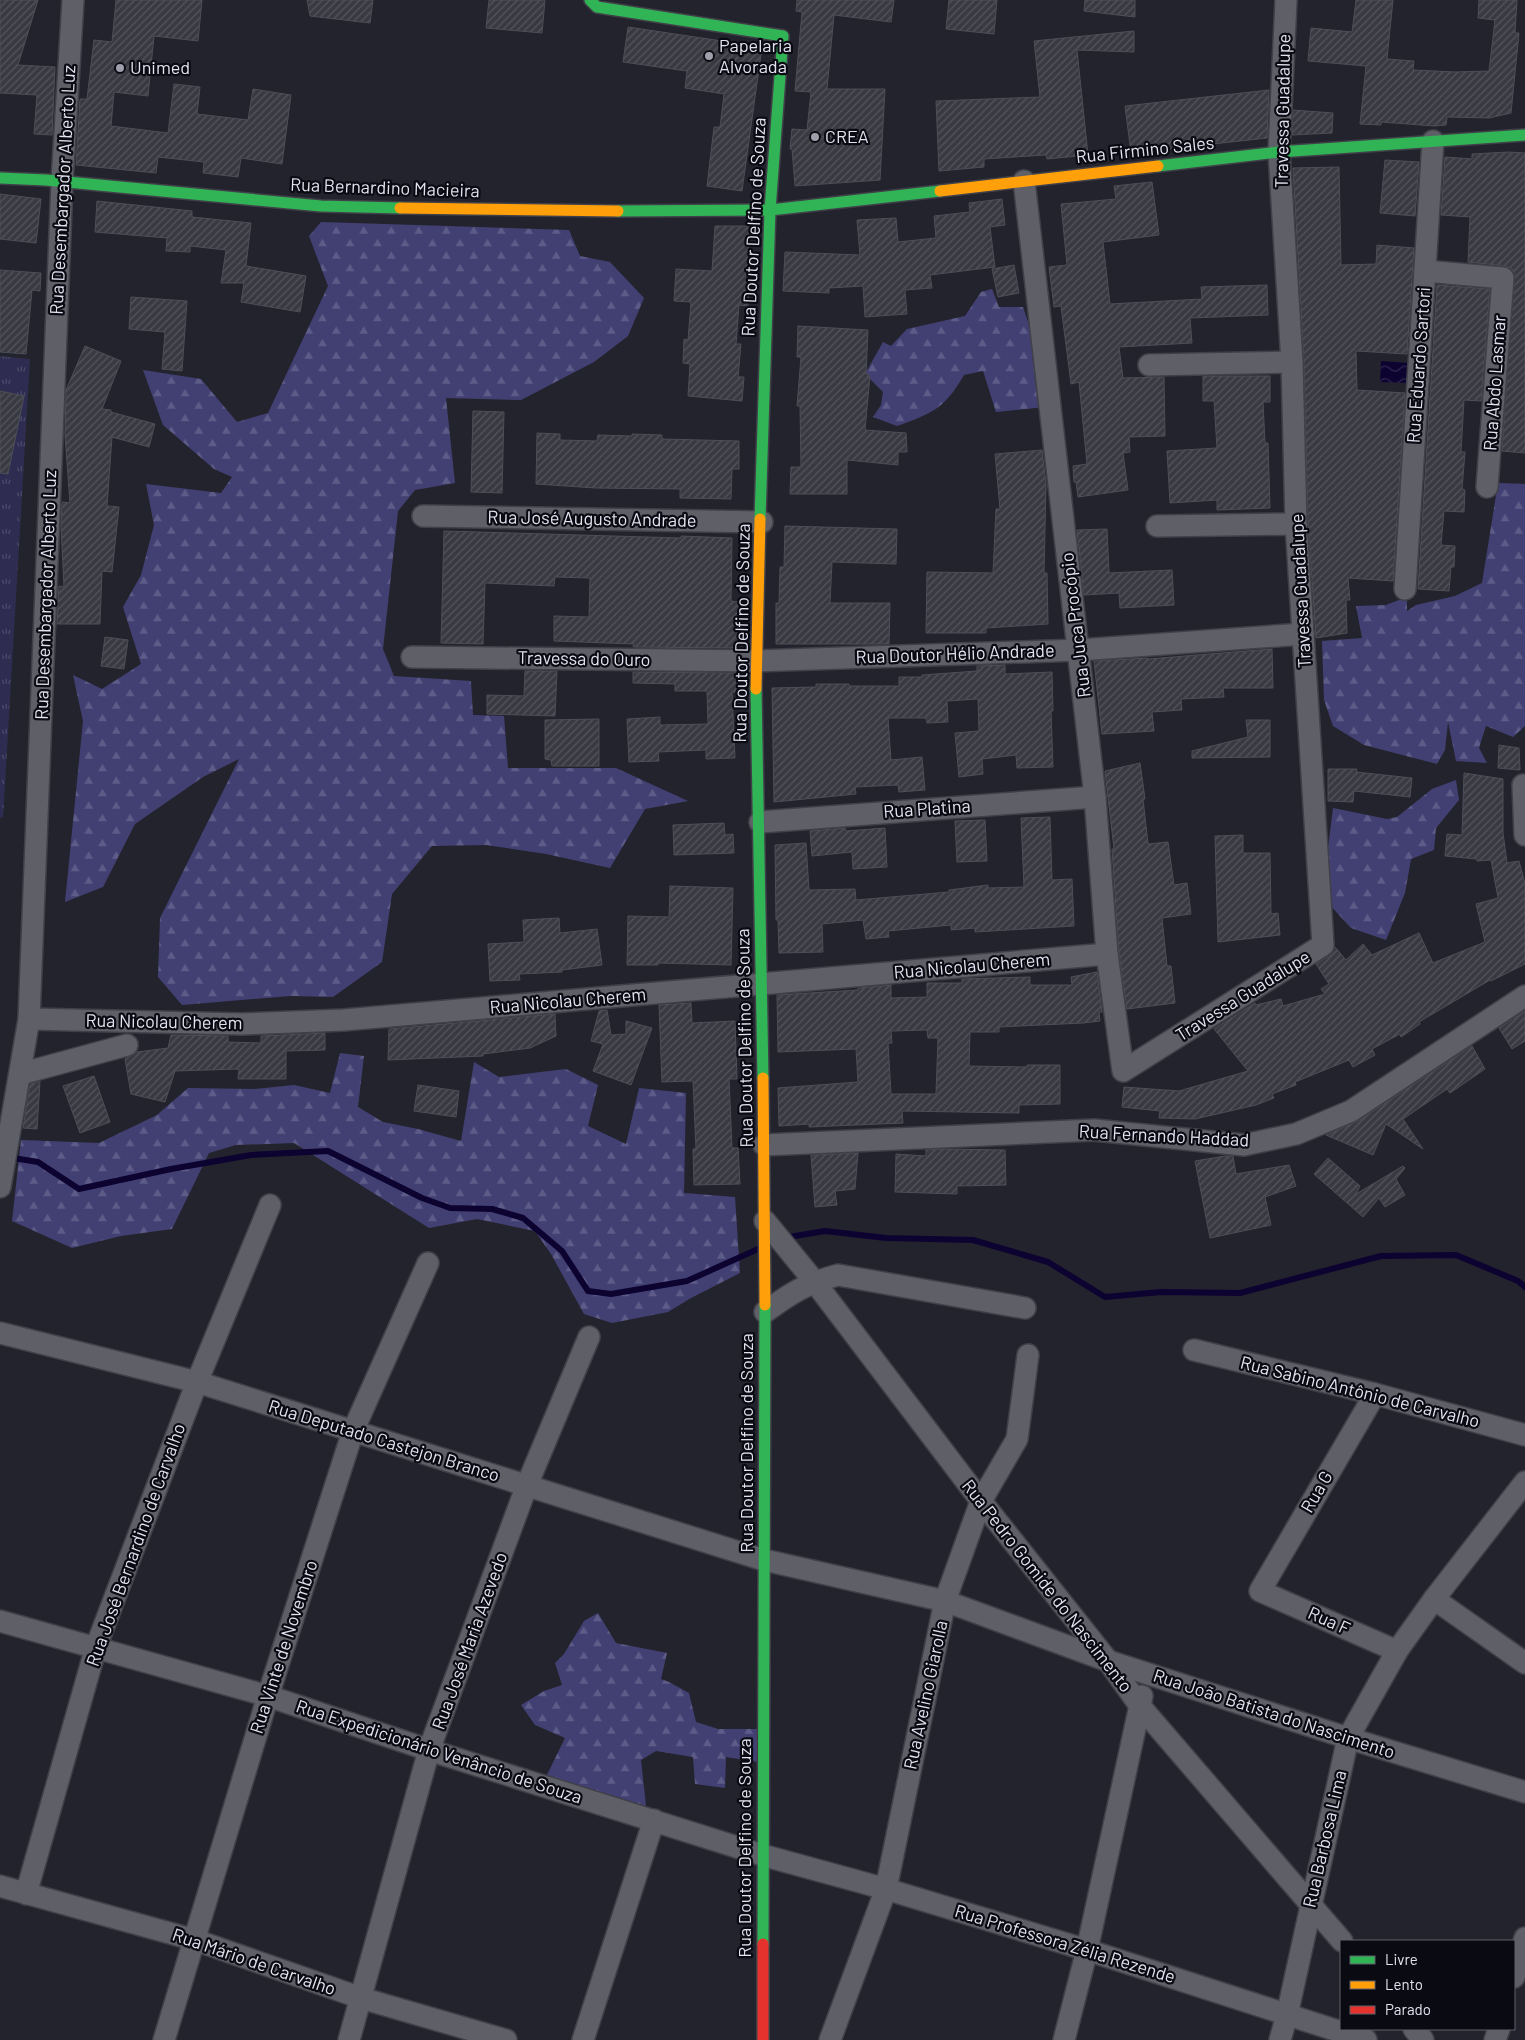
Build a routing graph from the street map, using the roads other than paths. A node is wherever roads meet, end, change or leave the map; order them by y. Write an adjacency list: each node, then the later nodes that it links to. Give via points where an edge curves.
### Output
1 (73, 0): 11 (street, Rua Desembargador Alberto Luz)
2 (590, 0): 5 (street, via 597,7)
3 (1286, 0): 8 (street, Travessa Guadalupe)
4 (678, 6): 5 (street)
5 (675, 20): 12 (street, Rua Doutor Delfino de Souza, via 783,36)
6 (1525, 135): 7 (street, Rua Firmino Sales)
7 (1433, 141): 8 (street, Rua Firmino Sales); 13 (street, Rua Eduardo Sartori)
8 (1279, 152): 10 (street, Rua Firmino Sales); 14 (street, Travessa Guadalupe)
9 (0, 178): 11 (street, Rua Bernardino Macieira)
10 (1024, 181): 12 (street, Rua Firmino Sales); 23 (street, Rua Juca Procópio)
11 (62, 182): 12 (street, Rua Bernardino Macieira, via 321,206 579,211); 33 (street, Rua Desembargador Alberto Luz)
12 (770, 210): 18 (street, Rua Doutor Delfino de Souza)
13 (1425, 271): 16 (street, Rua Abdo Lasmar, via 1503,278); 21 (street, Rua Eduardo Sartori)
14 (1292, 362): 15 (street); 19 (street, Travessa Guadalupe)
15 (1149, 364)
16 (1487, 487)
17 (423, 516): 18 (street, Rua José Augusto Andrade)
18 (762, 522): 25 (street, Rua Doutor Delfino de Souza)
19 (1296, 524): 20 (street); 22 (street, Travessa Guadalupe)
20 (1157, 526)
21 (1405, 589)
22 (1303, 634): 23 (street, Rua Doutor Hélio Andrade); 35 (street, Travessa Guadalupe, via 1323,946)
23 (1079, 650): 25 (street, Rua Doutor Hélio Andrade); 27 (street, Rua Juca Procópio)
24 (412, 657): 25 (street, Travessa do Ouro)
25 (756, 661): 28 (street, Rua Doutor Delfino de Souza)
26 (1524, 785): 29 (street)
27 (1095, 797): 28 (street, Rua Platina); 30 (street, Rua Juca Procópio)
28 (760, 822): 31 (street, Rua Doutor Delfino de Souza)
29 (1525, 835)
30 (1107, 954): 31 (street, Rua Nicolau Cherem); 35 (street, Rua Juca Procópio)
31 (761, 984): 33 (street, Rua Nicolau Cherem, via 344,1020 242,1024); 37 (street, Rua Doutor Delfino de Souza)
32 (1525, 996): 37 (street, Rua Fernando Haddad, via 1350,1112 1296,1134 1244,1145 1094,1130)
33 (29, 1019): 36 (street, Rua Desembargador Alberto Luz)
34 (127, 1045): 36 (street)
35 (1123, 1070)
36 (20, 1074): 38 (street, Rua Desembargador Alberto Luz)
37 (764, 1145): 41 (street, Rua Doutor Delfino de Souza)
38 (2, 1166): 39 (street, Rua Desembargador Alberto Luz)
39 (0, 1187)
40 (270, 1205): 50 (street, Rua José Bernardino de Carvalho)
41 (765, 1221): 43 (street, Rua Pedro Gomide do Nascimento); 45 (street, Rua Doutor Delfino de Souza)
42 (428, 1263): 52 (street, Rua Vinte de Novembro)
43 (814, 1281): 44 (street, via 838,1274); 45 (street); 56 (street, Rua Pedro Gomide do Nascimento)
44 (1025, 1308)
45 (765, 1312): 57 (street, Rua Doutor Delfino de Souza)
46 (0, 1333): 50 (street, Rua Deputado Castejon Branco)
47 (589, 1337): 55 (street, Rua José Maria Azevedo)
48 (1194, 1350): 51 (street, Rua Sabino Antônio de Carvalho)
49 (1028, 1355): 56 (street, Rua Avelino Giarolla, via 1016,1439)
50 (197, 1382): 52 (street, Rua Deputado Castejon Branco); 64 (street, Rua José Bernardino de Carvalho)
51 (1375, 1394): 53 (street, Rua Sabino Antônio de Carvalho); 58 (street, Rua G)
52 (353, 1431): 55 (street, Rua Deputado Castejon Branco); 69 (street, Rua Vinte de Novembro)
53 (1525, 1435)
54 (1525, 1482): 59 (street, Rua Barbosa Lima)
55 (527, 1485): 57 (street, Rua Deputado Castejon Branco); 72 (street, Rua José Maria Azevedo)
56 (981, 1501): 60 (street, Rua Avelino Giarolla); 61 (street, Rua Pedro Gomide do Nascimento)
57 (764, 1560): 60 (street, Rua João Batista do Nascimento); 75 (street, Rua Doutor Delfino de Souza)
58 (1260, 1591): 65 (street, Rua F)
59 (1434, 1599): 65 (street, Rua Barbosa Lima); 67 (street)
60 (945, 1601): 63 (street, Rua João Batista do Nascimento); 77 (street, Rua Avelino Giarolla)
61 (1074, 1619): 63 (street, via 1072,1635); 66 (street, Rua Pedro Gomide do Nascimento)
62 (0, 1621): 64 (street, Rua Expedicionário Venâncio de Souza)
63 (1063, 1644): 66 (street, Rua João Batista do Nascimento)
64 (96, 1647): 69 (street, Rua Expedicionário Venâncio de Souza); 78 (street, Rua José Bernardino de Carvalho)
65 (1397, 1650): 71 (street, Rua Barbosa Lima)
66 (1108, 1661): 68 (street, Rua João Batista do Nascimento); 70 (street, Rua Pedro Gomide do Nascimento)
67 (1525, 1663)
68 (1148, 1674): 70 (street); 71 (street, Rua João Batista do Nascimento)
69 (268, 1696): 72 (street, Rua Expedicionário Venâncio de Souza); 81 (street, Rua Vinte de Novembro)
70 (1140, 1706): 79 (street, Rua Pedro Gomide do Nascimento); 83 (street)
71 (1348, 1738): 73 (street, Rua João Batista do Nascimento); 79 (street, Rua Barbosa Lima)
72 (430, 1750): 74 (street, Rua Expedicionário Venâncio de Souza); 85 (street, Rua José Maria Azevedo)
73 (1525, 1792)
74 (654, 1820): 75 (street, Rua Expedicionário Venâncio de Souza); 90 (street)
75 (762, 1855): 77 (street, Rua Professora Zélia Rezende); 91 (street, Rua Doutor Delfino de Souza)
76 (0, 1886): 78 (street, Rua Mário de Carvalho)
77 (886, 1889): 83 (street, Rua Professora Zélia Rezende); 92 (street, Rua Avelino Giarolla)
78 (26, 1894): 81 (street, Rua Mário de Carvalho)
79 (1311, 1903): 82 (street, Rua Pedro Gomide do Nascimento); 86 (street, Rua Barbosa Lima)
80 (1525, 1938): 84 (street)
81 (194, 1940): 85 (street, Rua Mário de Carvalho); 87 (street, Rua Vinte de Novembro)
82 (1341, 1940)
83 (1087, 1950): 86 (street, Rua Professora Zélia Rezende); 93 (street)
84 (1515, 1973)
85 (361, 1998): 88 (street, Rua José Maria Azevedo); 89 (street, Rua Mário de Carvalho)
86 (1287, 2015): 94 (street, Rua Barbosa Lima); 95 (street, Rua Professora Zélia Rezende)
87 (164, 2040)
88 (348, 2040)
89 (506, 2040)
90 (583, 2040)
91 (763, 2040)
92 (830, 2040)
93 (1064, 2040)
94 (1280, 2040)
95 (1366, 2040)

